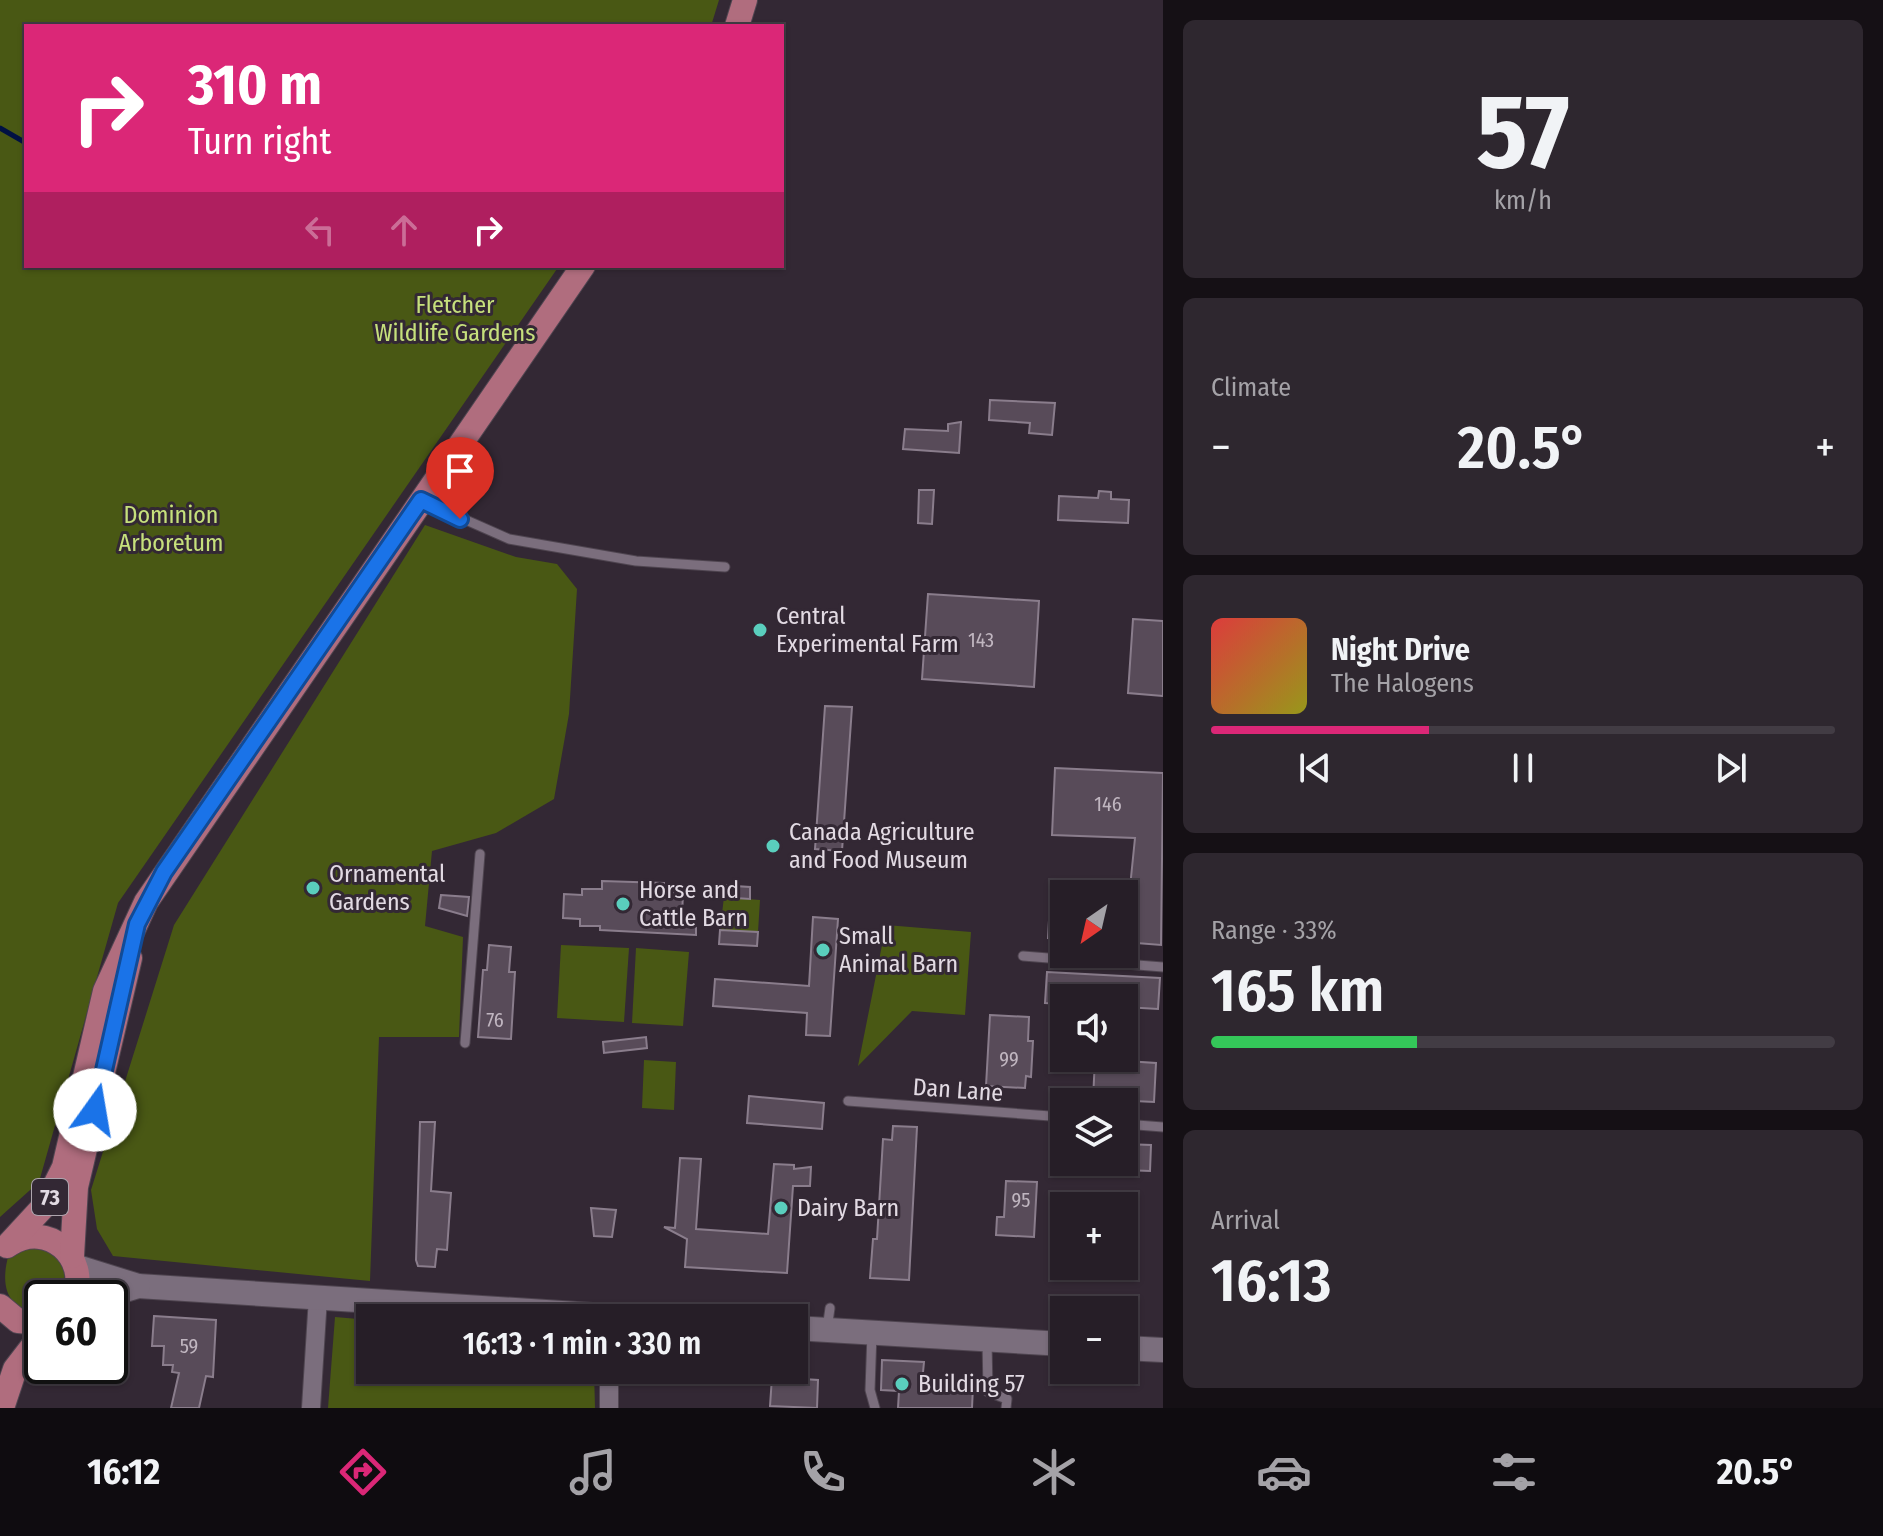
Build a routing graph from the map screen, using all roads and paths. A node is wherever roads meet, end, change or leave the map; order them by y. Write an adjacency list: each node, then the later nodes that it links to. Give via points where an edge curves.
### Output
1 (745, 0): 2 (main road)
2 (738, 24)
3 (582, 268): 4 (main road, 73)
4 (421, 500): 5 (lane, via 509,539 624,559); 7 (main road, 73, via 164,872)
5 (725, 567)
6 (480, 854): 10 (lane)
7 (137, 924): 15 (main road, 73, via 105,991 64,1167 45,1205); 16 (main road, 73, via 76,1187)
8 (1023, 956): 9 (lane)
9 (1163, 967)
10 (465, 1043)
11 (848, 1101): 12 (lane, Dan Lane)
12 (1050, 1116)
13 (1138, 1125): 14 (lane)
14 (1163, 1127)
15 (3, 1249): 16 (main road, 73, via 36,1236 57,1242)
16 (74, 1262): 17 (main road, 73); 18 (street)
17 (79, 1280)
18 (138, 1286): 19 (street); 20 (street)
19 (128, 1289)
20 (318, 1297): 21 (street); 33 (street)
21 (420, 1304)
22 (0, 1306): 23 (main road)
23 (24, 1322)
24 (808, 1324): 25 (street, via 828,1319)
25 (872, 1333): 26 (street); 35 (lane, via 870,1390)
26 (987, 1340): 27 (street); 36 (lane, via 988,1392 1007,1399)
27 (1050, 1343)
28 (1138, 1349): 29 (street)
29 (1163, 1350)
30 (24, 1357): 32 (main road)
31 (609, 1384): 34 (street)
32 (2, 1408)
33 (311, 1408)
34 (609, 1408)
35 (875, 1408)
36 (1006, 1408)

